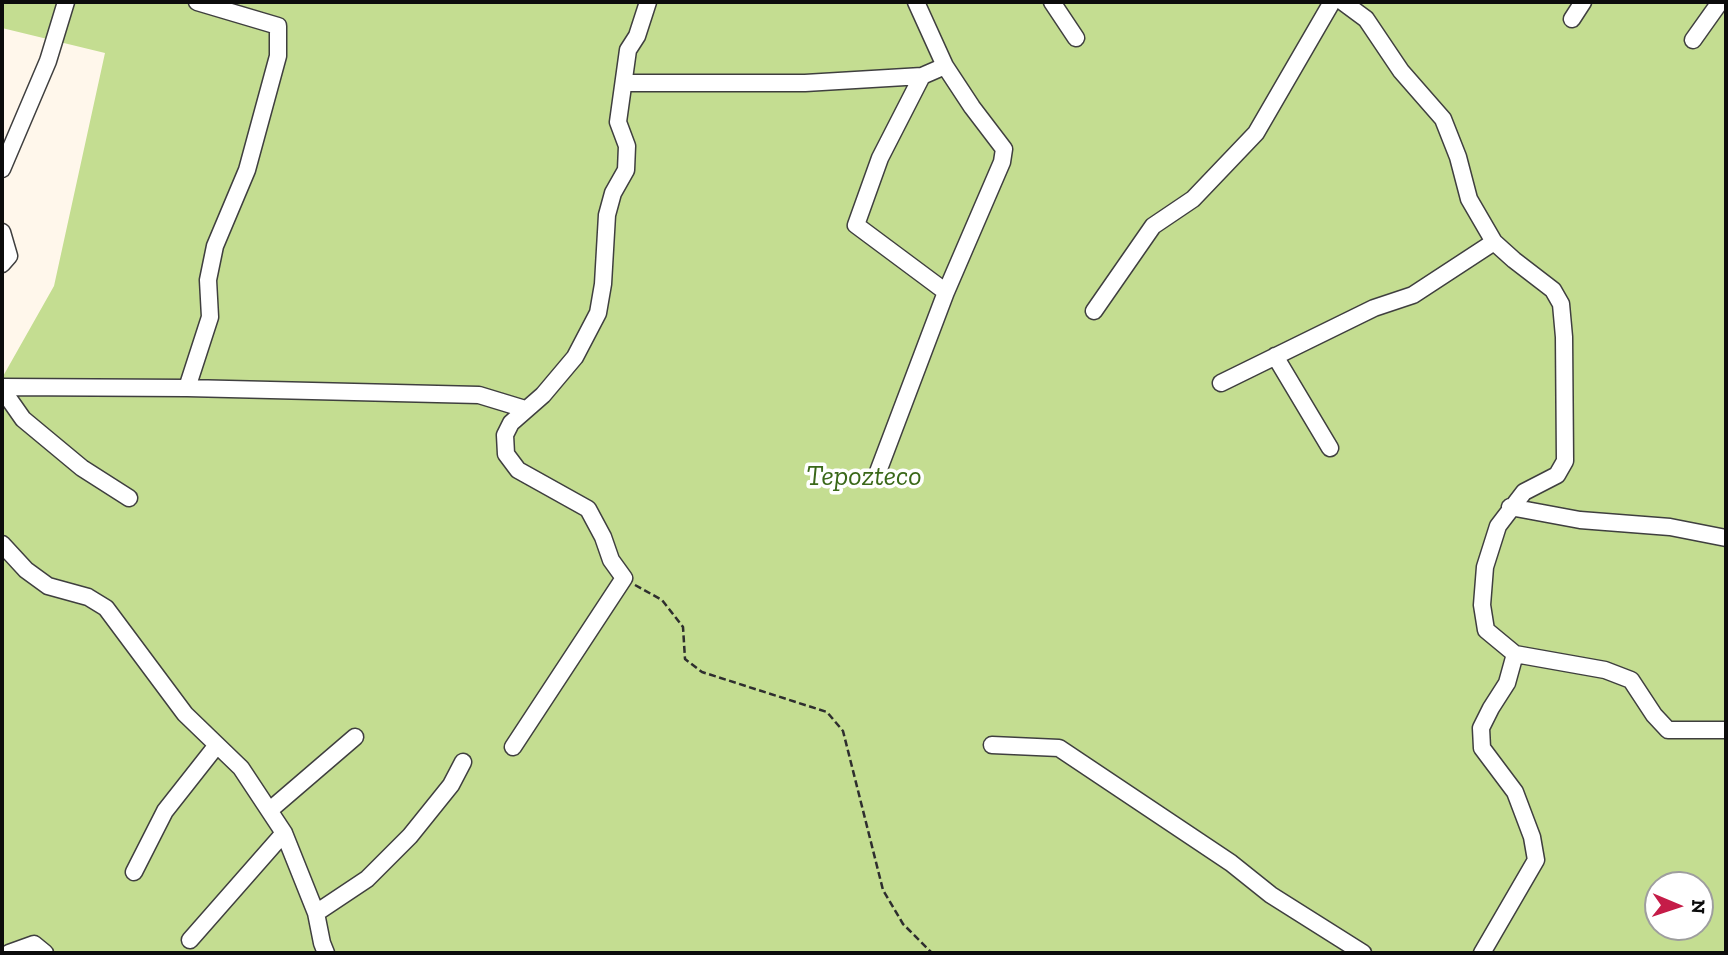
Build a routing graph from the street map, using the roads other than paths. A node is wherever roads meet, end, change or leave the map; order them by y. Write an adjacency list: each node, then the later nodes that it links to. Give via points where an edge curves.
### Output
1 (66, 2): 16 (street, via 48,61)
2 (197, 2): 25 (street, via 278,26 278,56 247,170 215,246 208,280 210,317)
3 (648, 2): 15 (street, via 638,36 628,50)
4 (916, 2): 13 (street)
5 (1052, 2): 11 (street)
6 (1332, 2): 21 (street, via 1256,133 1193,199 1153,226)
7 (1343, 2): 18 (street, via 1366,19 1401,71 1443,119 1469,199)
8 (1584, 2): 10 (street)
9 (1720, 2): 12 (street)
10 (1572, 19)
11 (1076, 38)
12 (1693, 40)
13 (945, 66): 14 (street); 20 (street, via 1004,149)
14 (922, 76): 15 (street, via 805,83); 20 (street, via 880,158 856,225)
15 (624, 83): 26 (street, via 618,121 627,146 626,170 607,215 598,313 575,357)
16 (2, 169)
17 (2, 232): 19 (street, via 9,256)
18 (1494, 242): 22 (street, via 1413,295 1374,308); 30 (street, via 1553,290 1561,304 1564,337 1565,461 1557,475 1524,492)
19 (2, 264)
20 (946, 292): 28 (street)
21 (1094, 311)
22 (1275, 356): 23 (street); 27 (street)
23 (1221, 383)
24 (2, 388): 25 (street); 29 (street, via 23,419 82,468)
25 (187, 388): 26 (street, via 479,396)
26 (525, 409): 38 (street, via 505,435 506,454 518,471 588,509 624,578)
27 (1330, 448)
28 (876, 477)
29 (129, 498)
30 (1510, 507): 31 (street); 33 (street, via 1486,568 1482,605 1486,630)
31 (1726, 538)
32 (2, 544): 37 (street, via 48,586 88,597 106,608 185,714)
33 (1515, 654): 34 (street, via 1605,670 1631,680 1668,730); 49 (street, via 1507,683 1481,728 1482,748 1515,792 1536,860)
34 (1726, 730)
35 (355, 737): 40 (street)
36 (992, 745): 48 (street, via 1059,748)
37 (217, 746): 40 (street, via 241,768); 42 (street, via 165,811)
38 (513, 747)
39 (463, 762): 43 (street, via 452,785 410,836 367,879)
40 (270, 810): 41 (street)
41 (284, 833): 43 (street); 44 (street)
42 (134, 872)
43 (316, 913): 47 (street)
44 (190, 940)
45 (9, 953): 46 (street, via 34,944)
46 (45, 953)
47 (326, 953)
48 (1363, 953)
49 (1482, 953)

